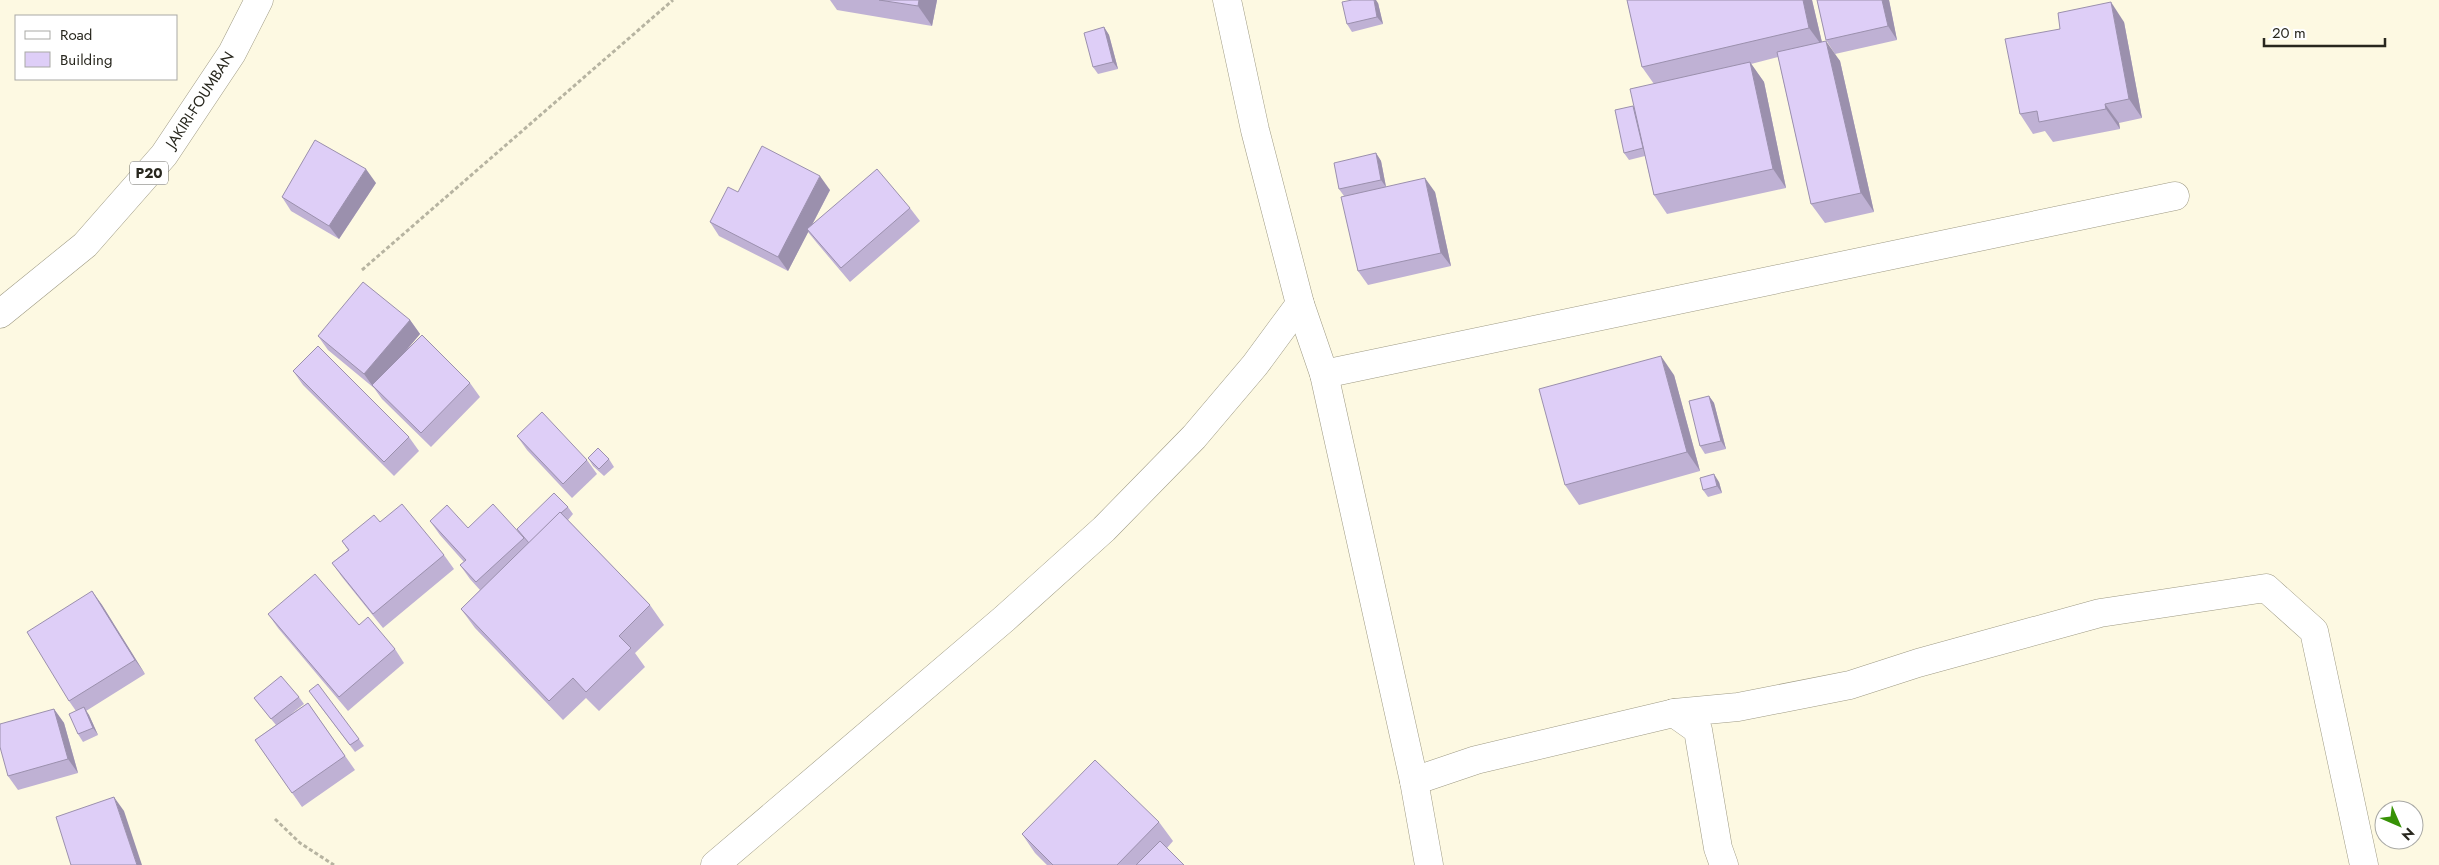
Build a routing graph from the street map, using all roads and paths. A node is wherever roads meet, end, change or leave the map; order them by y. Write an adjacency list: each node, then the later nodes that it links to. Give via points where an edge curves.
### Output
1 (259, 0): 7 (street, JAKIRI-FOUMBAN / P20, via 232,54 164,155 85,245)
2 (672, 0): 5 (path)
3 (1235, 2): 6 (street, via 1255,130)
4 (2176, 196): 8 (street)
5 (362, 270)
6 (1300, 304): 8 (street); 13 (street, via 1255,365 1194,437 1104,529)
7 (0, 314)
8 (1324, 374): 10 (street)
9 (1674, 713): 10 (street, via 1476,760); 15 (street, via 1698,730 1718,848); 16 (street, via 1738,707 1850,685 2100,613 2266,588 2314,631)
10 (1414, 780): 14 (street)
11 (275, 820): 12 (path, via 300,843)
12 (334, 865)
13 (715, 865)
14 (1429, 865)
15 (1724, 865)
16 (2364, 865)

